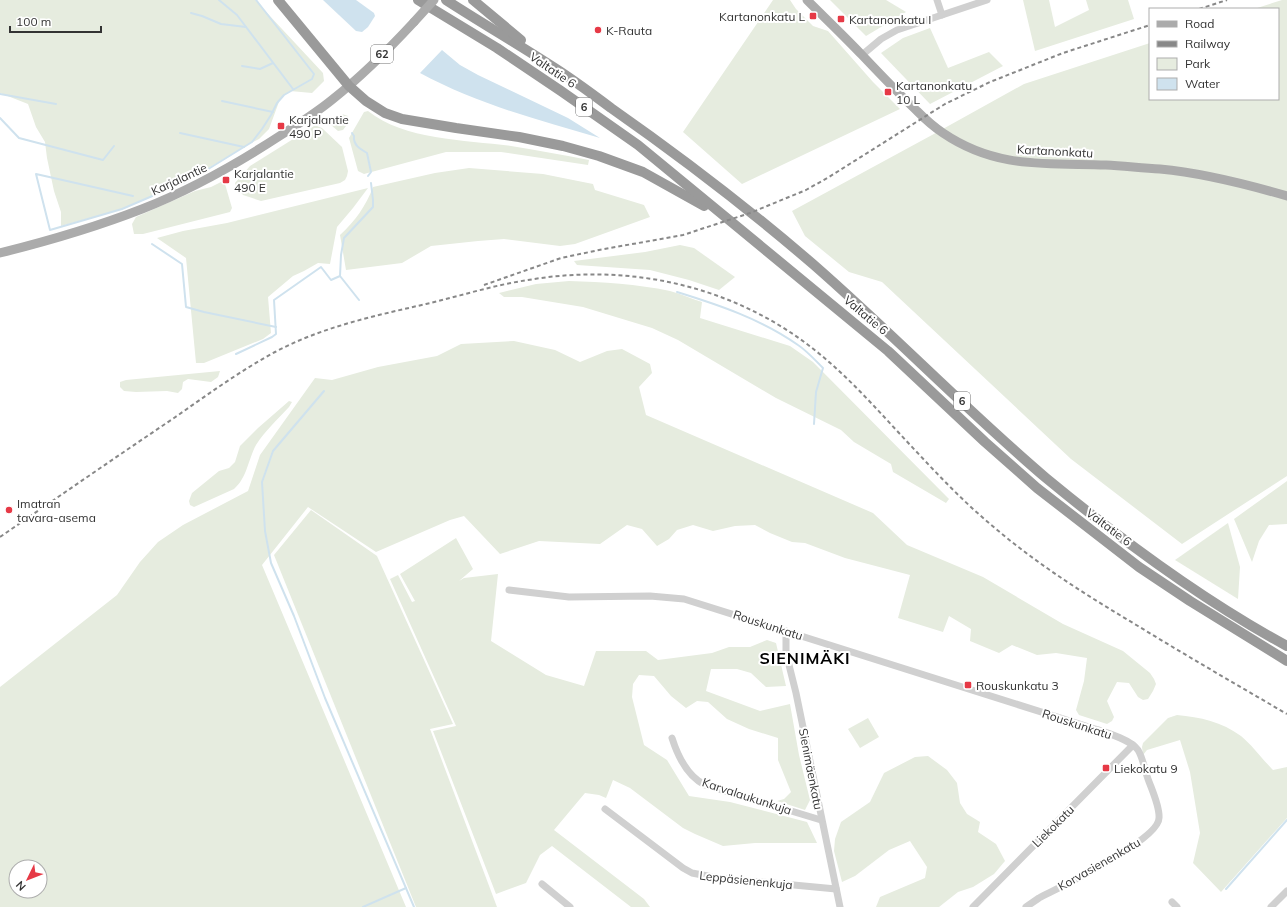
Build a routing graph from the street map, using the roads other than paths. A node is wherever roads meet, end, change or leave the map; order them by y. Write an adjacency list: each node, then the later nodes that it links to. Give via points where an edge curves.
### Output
1 (278, 0): 12 (highway)
2 (418, 0): 14 (highway, Valtatie 6 / 6, via 561,90 625,136)
3 (434, 0): 12 (main road, 62, bridge, via 392,45)
4 (446, 0): 11 (highway, Valtatie 6 / 6)
5 (472, 0): 11 (highway)
6 (806, 0): 10 (main road, Kartanonkatu)
7 (937, 0): 9 (street)
8 (987, 0): 9 (street)
9 (942, 15): 10 (street, via 897,30)
10 (862, 55): 13 (main road, Kartanonkatu, via 902,97 942,133 973,149 1004,160 1169,170 1216,178)
11 (552, 66): 18 (highway, Valtatie 6 / 6, via 651,136 769,227 858,304 1000,437 1100,520 1147,557)
12 (348, 86): 14 (highway, via 385,113 402,119 519,137 599,156 643,172); 15 (main road, Karjalantie, via 312,116 242,160 184,191 111,221)
13 (1287, 196)
14 (740, 228): 19 (highway, Valtatie 6 / 6, via 888,351 986,442 1090,530 1190,601)
15 (0, 253)
16 (510, 590): 17 (street, Rouskunkatu, via 563,596 650,596 684,599)
17 (786, 631): 21 (street, Rouskunkatu, via 1092,728 1116,736); 23 (street, Sienimäenkatu, via 786,653)
18 (1287, 645)
19 (1287, 661)
20 (672, 738): 23 (street, Karvalaukunkuja, via 686,768 698,782)
21 (1132, 745): 29 (street, Liekokatu); 30 (street, Korvasienenkatu, via 1138,751 1152,790 1158,823 1146,837 1127,851)
22 (605, 809): 25 (street, Leppäsienenkuja, via 692,874)
23 (821, 820): 25 (street, Sienimäenkatu)
24 (542, 884): 27 (street)
25 (836, 889): 28 (street, Sienimäenkatu)
26 (1287, 890): 31 (street)
27 (570, 907)
28 (840, 907)
29 (973, 907)
30 (1026, 907)
31 (1271, 907)

